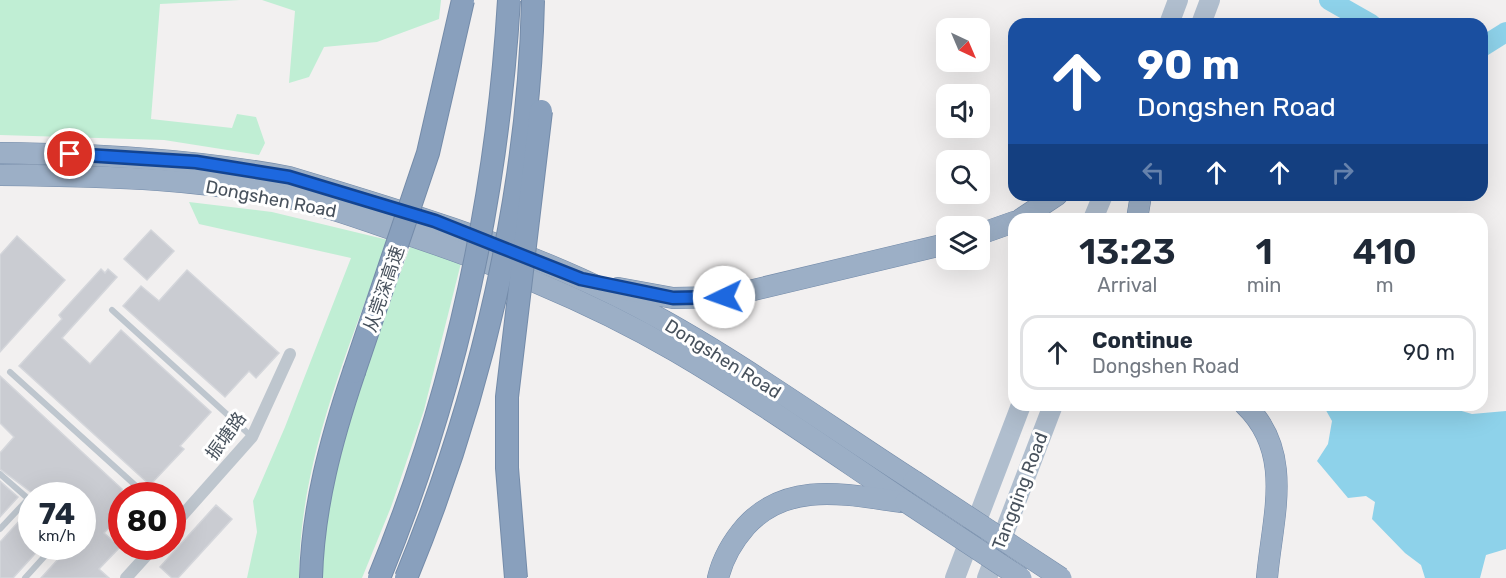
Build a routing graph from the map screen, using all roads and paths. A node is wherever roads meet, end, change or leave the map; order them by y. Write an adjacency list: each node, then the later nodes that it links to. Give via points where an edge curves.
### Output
1 (463, 0): 35 (highway, 从莞深高速, bridge, via 428,153 339,417 321,486)
2 (509, 0): 36 (highway, bridge, via 495,160 477,260 430,444)
3 (533, 0): 37 (highway, bridge, via 520,160 499,274 450,461)
4 (548, 0): 38 (highway, bridge, via 538,140 507,397 508,480)
5 (1178, 0): 7 (main road)
6 (1210, 0): 8 (main road)
7 (1171, 18)
8 (1203, 18)
9 (0, 153): 16 (highway, Dongshen Road, via 154,158 289,177 435,221)
10 (0, 175): 27 (highway, Dongshen Road, via 130,179 254,192 315,204 455,250 566,294 674,350)
11 (1048, 201): 12 (highway)
12 (1030, 213)
13 (1008, 224): 14 (highway)
14 (990, 230)
15 (936, 246): 16 (highway, via 724,297 673,298)
16 (581, 279): 43 (highway, Dongshen Road, bridge, via 643,309 709,348)
17 (112, 310): 23 (lane)
18 (290, 354): 23 (street, 振塘路)
19 (10, 372): 25 (lane)
20 (1020, 411): 40 (main road, Tangqing Road)
21 (1051, 411): 41 (main road, Tangqing Road)
22 (1250, 411): 44 (highway, via 1268,437 1278,473)
23 (252, 436): 28 (street, 振塘路)
24 (0, 474): 26 (lane)
25 (132, 482)
26 (18, 490)
27 (906, 502): 39 (highway, via 829,493 795,495 755,516 729,546); 42 (highway, Dongshen Road, bridge)
28 (186, 510)
29 (18, 511): 30 (lane)
30 (0, 529)
31 (41, 560): 33 (lane)
32 (142, 560): 34 (street)
33 (25, 578)
34 (126, 578)
35 (311, 578)
36 (379, 578)
37 (406, 578)
38 (516, 578)
39 (718, 578)
40 (955, 578)
41 (987, 578)
42 (1021, 578)
43 (1061, 578)
44 (1267, 578)

